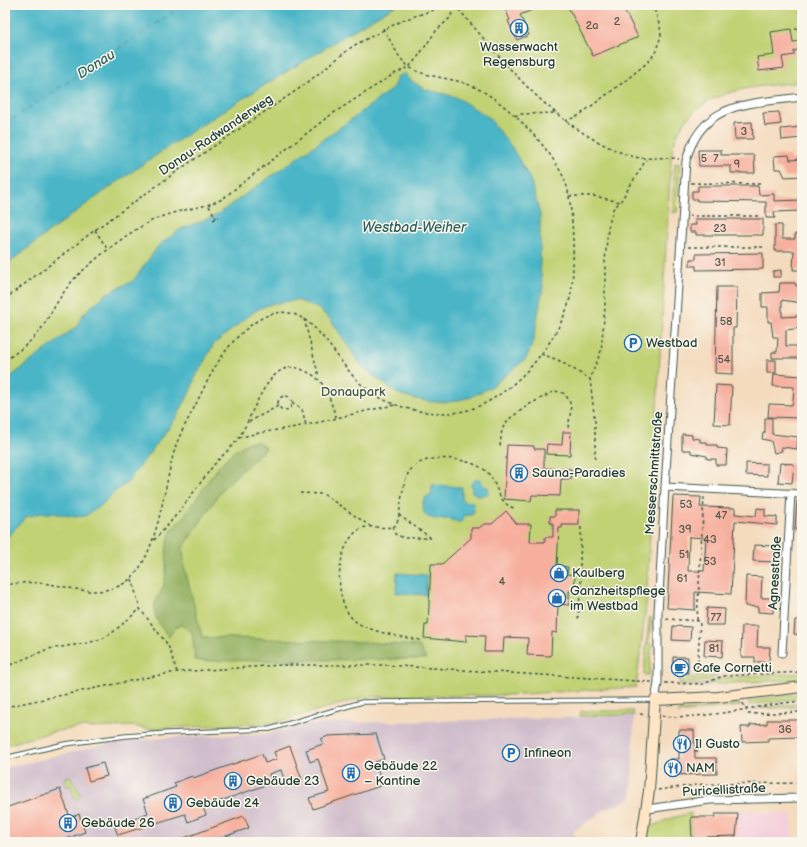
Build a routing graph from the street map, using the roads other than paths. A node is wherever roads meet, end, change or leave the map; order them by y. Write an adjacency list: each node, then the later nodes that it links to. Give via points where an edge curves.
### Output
1 (802, 97): 2 (street, Messerschmittstraße, via 727,109 712,118 692,143 683,183)
2 (665, 487): 3 (street); 7 (street, Messerschmittstraße, via 658,618 658,683)
3 (792, 493): 4 (street); 5 (street, Agnesstraße)
4 (802, 494)
5 (782, 653)
6 (802, 687): 7 (street)
7 (655, 700): 8 (lane, via 362,702 270,729 169,732 112,737 65,744); 10 (street)
8 (5, 758)
9 (802, 798): 10 (street, Puricellistraße, via 710,800)
10 (647, 809): 11 (street)
11 (641, 842)

